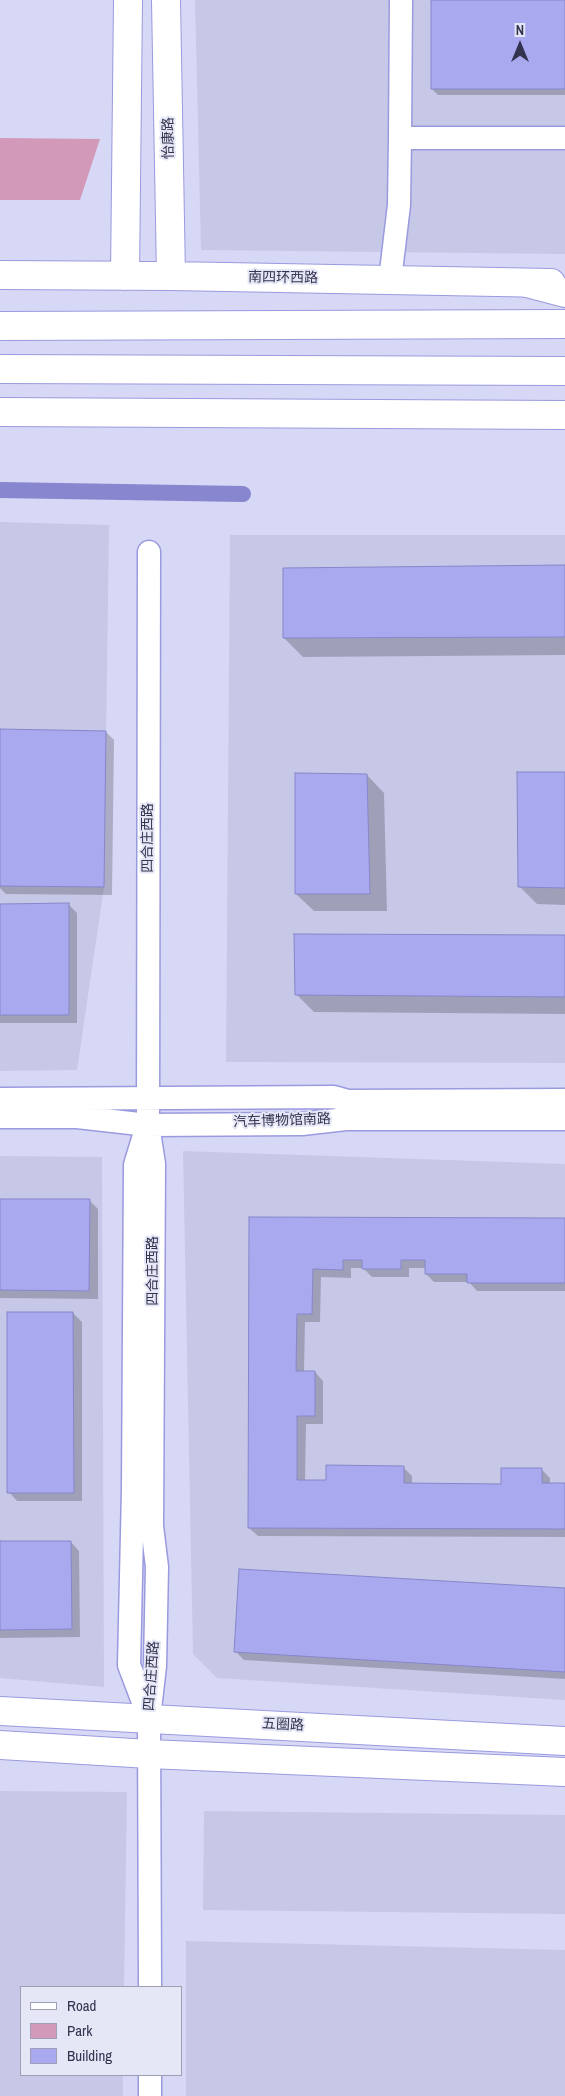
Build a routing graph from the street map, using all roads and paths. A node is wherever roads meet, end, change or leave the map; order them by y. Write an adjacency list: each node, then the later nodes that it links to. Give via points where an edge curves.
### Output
1 (128, 0): 7 (main road)
2 (166, 0): 8 (main road, 怡康路)
3 (402, 0): 4 (street)
4 (400, 138): 5 (street); 9 (street, via 399,205)
5 (565, 138)
6 (0, 275): 7 (main road, 南四环西路)
7 (125, 276): 8 (main road, 南四环西路)
8 (171, 276): 9 (main road, 南四环西路)
9 (390, 280): 10 (main road, 南四环西路)
10 (527, 283): 11 (main road, 南四环西路); 12 (main road)
11 (565, 283)
12 (565, 293)
13 (565, 324): 14 (main road)
14 (0, 326)
15 (0, 369): 16 (main road)
16 (90, 369): 17 (main road); 18 (main road)
17 (565, 371)
18 (0, 387)
19 (0, 412): 20 (main road)
20 (565, 415)
21 (149, 552): 22 (street, 四合庄西路)
22 (148, 1098): 23 (street, 汽车博物馆南路); 24 (street, 汽车博物馆南路); 27 (street, 四合庄西路)
23 (0, 1099)
24 (565, 1100)
25 (0, 1117): 27 (street, 汽车博物馆南路, via 77,1117)
26 (565, 1119): 27 (street, 汽车博物馆南路, via 346,1119 302,1124)
27 (148, 1125): 29 (street, 四合庄西路, via 154,1164 152,1526 157,1567 155,1666)
28 (0, 1711): 29 (main road, 五圈路)
29 (149, 1718): 30 (main road, 五圈路); 32 (street, 四合庄西路)
30 (565, 1741)
31 (0, 1745): 32 (main road)
32 (149, 1754): 33 (main road); 34 (street, 四合庄西路)
33 (565, 1772)
34 (150, 1986)
35 (150, 2076): 36 (street)
36 (150, 2096)

